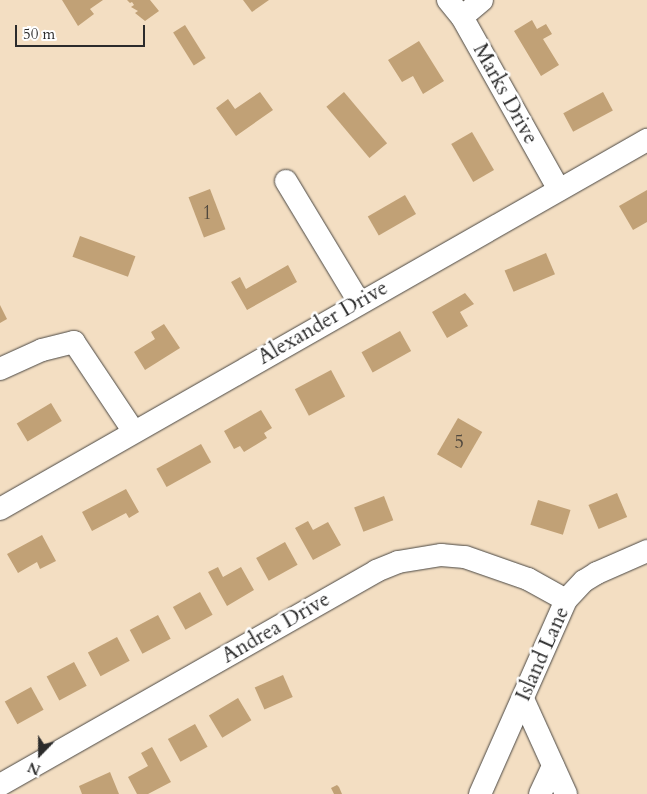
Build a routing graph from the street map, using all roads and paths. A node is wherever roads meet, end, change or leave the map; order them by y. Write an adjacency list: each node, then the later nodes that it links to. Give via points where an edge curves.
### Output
1 (482, 0): 2 (street)
2 (455, 8): 5 (street, Marks Drive)
3 (647, 140): 5 (street, Alexander Drive)
4 (286, 181): 6 (street)
5 (559, 190): 6 (street, Alexander Drive)
6 (359, 302): 8 (street, Alexander Drive)
7 (0, 369): 8 (street, via 42,350 74,342)
8 (134, 432): 9 (street, Alexander Drive)
9 (0, 509)
10 (647, 551): 11 (street, Island Lane, via 597,573 584,581)
11 (566, 600): 12 (street, Island Lane); 14 (street, Andrea Drive, via 528,579 465,557 433,556 398,562 376,571)
12 (523, 699): 13 (street); 15 (street, Island Lane)
13 (553, 766): 16 (street); 17 (street)
14 (0, 785)
15 (480, 794)
16 (540, 794)
17 (566, 794)

